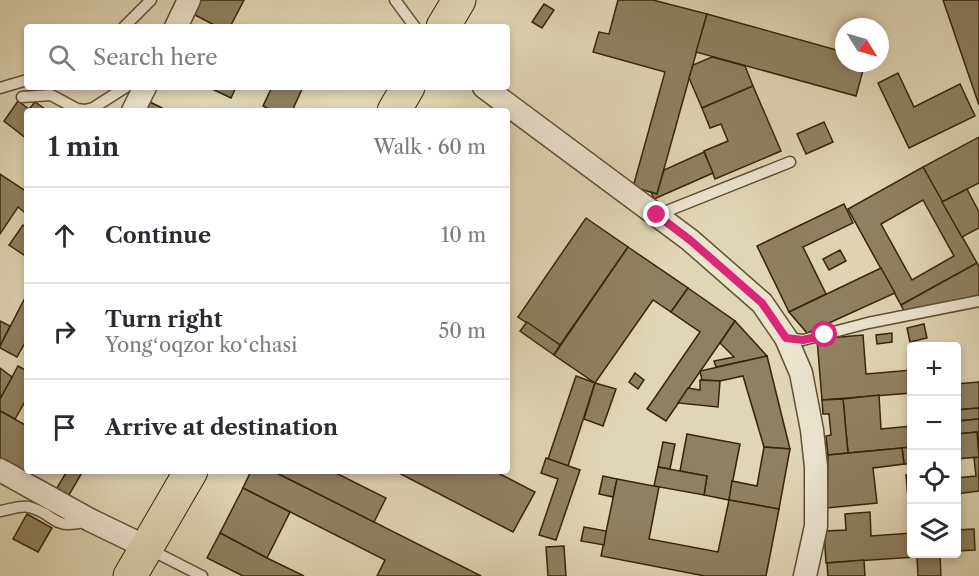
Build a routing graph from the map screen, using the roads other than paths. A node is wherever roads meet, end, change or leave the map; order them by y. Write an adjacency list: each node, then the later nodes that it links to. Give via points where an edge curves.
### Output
1 (151, 0): 5 (lane)
2 (189, 0): 6 (street)
3 (395, 0): 7 (lane)
4 (459, 0): 8 (main road)
5 (127, 24)
6 (177, 24)
7 (413, 24)
8 (445, 24)
9 (24, 81): 10 (lane)
10 (0, 88)
11 (121, 90): 17 (lane)
12 (144, 90): 18 (street)
13 (406, 90): 19 (main road)
14 (488, 90): 21 (street)
15 (22, 97): 16 (lane, via 51,95)
16 (75, 108)
17 (93, 108)
18 (135, 108)
19 (396, 108)
20 (790, 162): 21 (lane)
21 (657, 215): 23 (street, via 762,303)
22 (979, 301): 23 (lane, via 803,340)
23 (786, 338): 31 (street, via 801,373 816,467 816,526)
24 (0, 470): 27 (street)
25 (189, 474): 28 (main road)
26 (0, 511): 27 (lane, via 30,507 68,525)
27 (90, 520): 28 (street)
28 (148, 548): 29 (main road); 30 (lane)
29 (130, 576)
30 (202, 576)
31 (805, 576)

